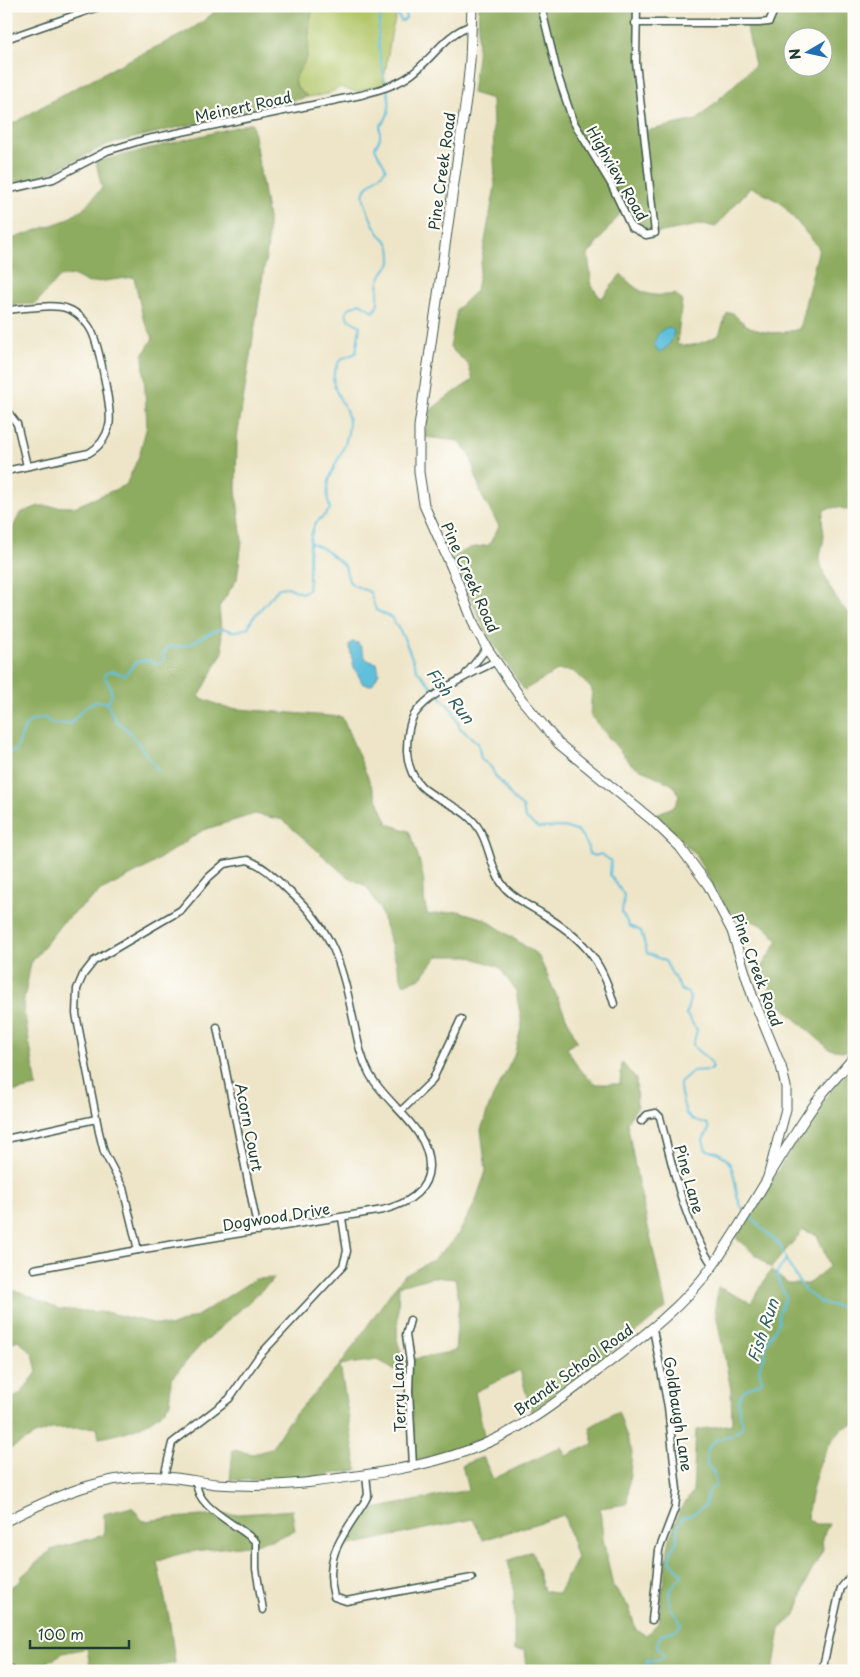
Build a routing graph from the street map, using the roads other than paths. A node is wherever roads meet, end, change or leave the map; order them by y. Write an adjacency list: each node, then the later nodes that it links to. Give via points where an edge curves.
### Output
1 (101, 6): 8 (street)
2 (472, 6): 7 (street, Pine Creek Road)
3 (541, 6): 6 (street, Highview Road, via 573,122 611,184 631,227 646,235 655,233 636,62)
4 (637, 6): 6 (street, Highview Road)
5 (776, 6): 6 (street, via 769,22)
6 (635, 23)
7 (472, 25): 9 (street, Meinert Road, via 451,34 439,50 410,76 383,88 143,140 107,151 53,179); 14 (street, Pine Creek Road, via 470,62 420,427 419,458 424,505 475,627)
8 (6, 39)
9 (6, 190)
10 (6, 310): 12 (street, via 59,307 68,309 86,322 95,342 111,417 104,439 89,453)
11 (7, 411): 12 (street, via 17,424)
12 (28, 466): 13 (street)
13 (6, 471)
14 (487, 648): 15 (street, Pine Creek Road); 16 (street)
15 (496, 661): 16 (street); 25 (street, Pine Creek Road, via 559,744 680,847 708,885 725,916 785,1082 786,1109)
16 (466, 674): 17 (street, via 415,714 409,727 410,772 427,791 475,822 506,889 567,930 590,951 606,979)
17 (614, 1004)
18 (461, 1019): 21 (street, via 432,1081)
19 (217, 1027): 27 (street, Acorn Court)
20 (854, 1058): 25 (street, Brandt School Road, via 822,1095)
21 (401, 1112): 22 (street, Dogwood Drive, via 374,1081 363,1060 345,977 331,941 306,907 269,872 259,864 239,860 219,868 180,910 94,961 83,975 75,1004); 26 (street, Dogwood Drive, via 420,1137 429,1158 429,1169 421,1190 405,1204)
22 (96, 1119): 24 (street); 28 (street, Dogwood Drive, via 104,1152 123,1188)
23 (641, 1121): 29 (street, Pine Lane, via 656,1113 660,1117 688,1220)
24 (6, 1139)
25 (768, 1177): 29 (street, Brandt School Road)
26 (342, 1218): 27 (street, Dogwood Drive); 35 (street, via 346,1262 259,1356 229,1399 172,1444)
27 (258, 1231): 28 (street, Dogwood Drive)
28 (138, 1250): 30 (street)
29 (713, 1266): 32 (street, Brandt School Road, via 688,1296)
30 (34, 1269)
31 (410, 1320): 33 (street, Terry Lane, via 406,1335)
32 (653, 1329): 33 (street, Brandt School Road, via 541,1412 506,1433 472,1449); 41 (street, Goldbaugh Lane, via 668,1407 677,1490 675,1508 659,1550)
33 (414, 1466): 34 (street, Brandt School Road)
34 (366, 1474): 36 (street, Brandt School Road, via 276,1485); 39 (street, via 368,1495 336,1548 330,1565 334,1597 346,1601)
35 (164, 1477): 36 (street, Brandt School Road); 37 (street, Brandt School Road, via 136,1477 89,1484)
36 (197, 1481): 40 (street, via 197,1491 204,1502 256,1542 256,1569)
37 (6, 1520)
38 (854, 1572): 44 (street, via 841,1588)
39 (472, 1578)
40 (263, 1610)
41 (652, 1620)
42 (6, 1666): 43 (street)
43 (13, 1671)
44 (822, 1671)

